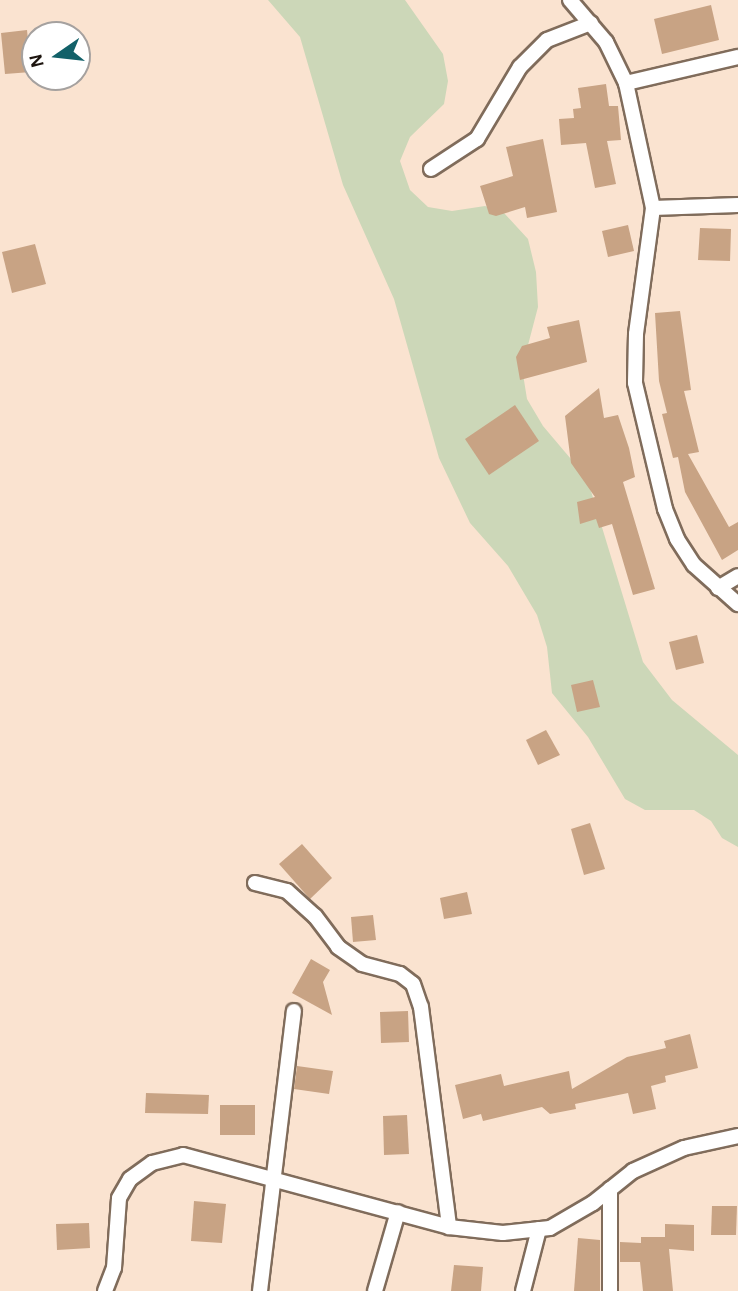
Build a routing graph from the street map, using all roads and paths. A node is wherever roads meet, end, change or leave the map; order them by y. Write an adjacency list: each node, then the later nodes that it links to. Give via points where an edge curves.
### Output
1 (570, 0): 2 (lane)
2 (591, 23): 4 (lane); 5 (lane, via 547,40 520,67 477,139)
3 (738, 57): 4 (lane)
4 (626, 83): 7 (lane)
5 (431, 169)
6 (738, 205): 7 (lane)
7 (653, 208): 9 (lane, via 636,334 635,383 677,539)
8 (738, 576): 9 (lane)
9 (718, 588): 10 (lane)
10 (738, 604)
11 (255, 883): 17 (lane, via 287,891 315,916 338,947 362,964 400,974 413,984 421,1007)
12 (294, 1011): 14 (lane)
13 (738, 1136): 15 (lane, via 684,1148 633,1171)
14 (276, 1178): 16 (lane); 19 (lane, via 183,1155 152,1163 130,1178 119,1198 114,1268); 20 (lane)
15 (610, 1189): 18 (lane, via 550,1228); 23 (lane)
16 (398, 1212): 17 (lane); 21 (lane)
17 (449, 1227): 18 (lane, via 503,1233)
18 (539, 1229): 22 (lane)
19 (105, 1291)
20 (260, 1291)
21 (375, 1291)
22 (523, 1291)
23 (610, 1291)

